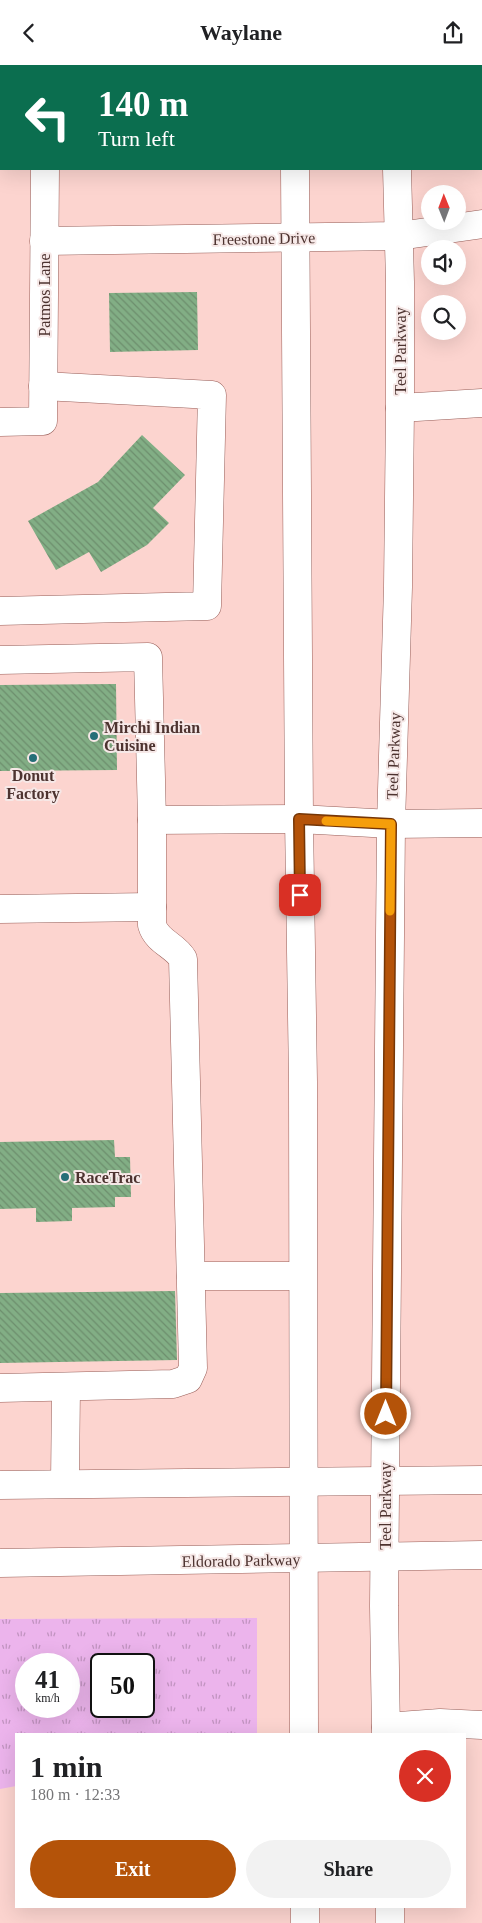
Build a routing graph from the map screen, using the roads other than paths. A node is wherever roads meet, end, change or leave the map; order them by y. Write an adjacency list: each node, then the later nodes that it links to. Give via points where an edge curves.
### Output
1 (45, 170): 7 (main road, Patmos Lane)
2 (294, 170): 6 (main road)
3 (397, 170): 5 (main road, Teel Parkway)
4 (482, 224): 5 (main road, Freestone Drive)
5 (399, 236): 6 (main road, Freestone Drive); 10 (main road, Teel Parkway)
6 (295, 238): 7 (main road, Freestone Drive); 14 (main road)
7 (44, 241): 8 (main road, Patmos Lane)
8 (43, 386): 11 (main road, Patmos Lane, via 43,421); 12 (main road, via 212,395 207,607)
9 (482, 403): 10 (main road)
10 (400, 408): 17 (main road, Teel Parkway)
11 (0, 422)
12 (0, 611)
13 (0, 660): 15 (main road, via 148,657)
14 (299, 819): 15 (main road); 17 (main road); 21 (main road)
15 (152, 820): 18 (main road)
16 (482, 823): 17 (main road)
17 (391, 824): 26 (main road, Teel Parkway)
18 (152, 907): 19 (main road); 20 (main road, via 154,931 183,959)
19 (0, 909)
20 (191, 1276): 21 (main road); 22 (main road, via 193,1368 188,1379 173,1384)
21 (302, 1276): 25 (main road)
22 (66, 1387): 23 (main road); 27 (main road)
23 (0, 1389)
24 (482, 1480): 26 (main road)
25 (303, 1481): 26 (main road); 27 (main road); 31 (main road)
26 (386, 1481): 30 (main road, Teel Parkway)
27 (65, 1483): 28 (main road)
28 (0, 1485)
29 (482, 1555): 30 (main road, Eldorado Parkway)
30 (385, 1557): 31 (main road, Eldorado Parkway); 34 (main road, Teel Parkway)
31 (304, 1559): 32 (main road, Eldorado Parkway); 35 (main road)
32 (0, 1563)
33 (482, 1725): 34 (main road, via 440,1723)
34 (386, 1730)
35 (304, 1733)
36 (305, 1908): 38 (main road)
37 (390, 1908): 39 (main road)
38 (305, 1923)
39 (390, 1923)

